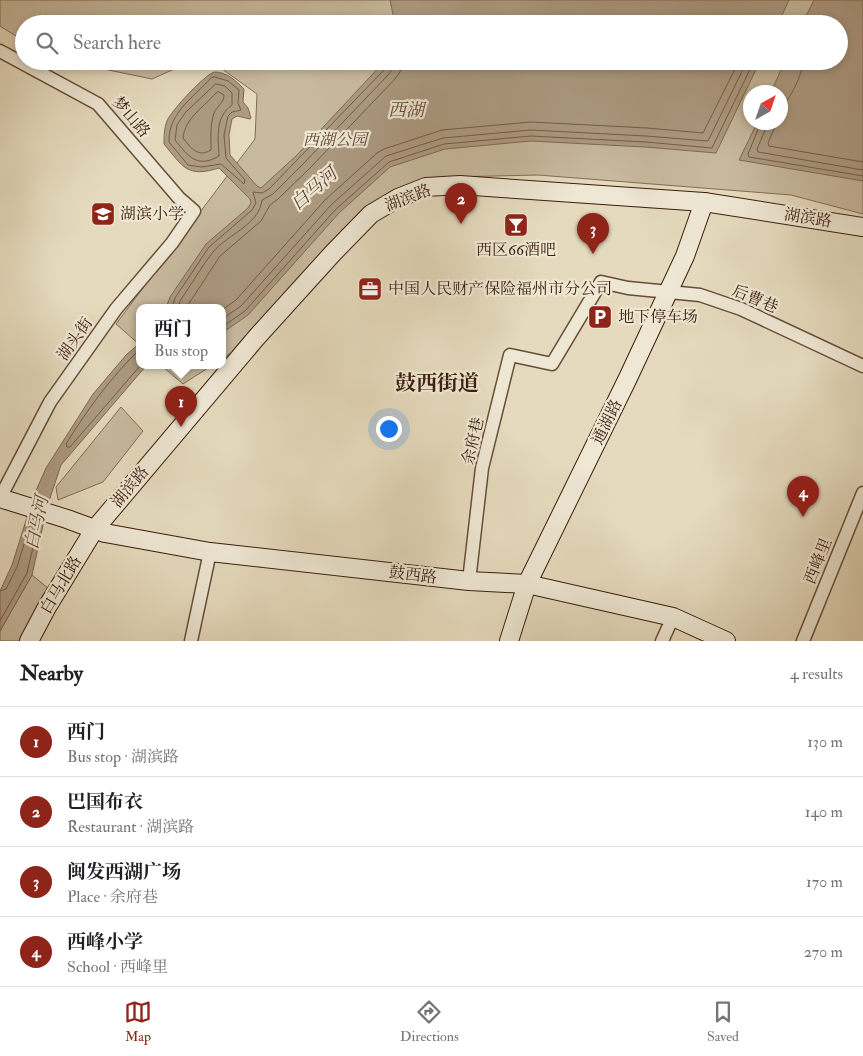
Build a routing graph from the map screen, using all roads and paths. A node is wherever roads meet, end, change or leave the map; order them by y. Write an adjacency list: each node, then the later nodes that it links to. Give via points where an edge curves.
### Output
1 (0, 51): 2 (street, 梦山路)
2 (15, 59)
3 (35, 70): 5 (street, 梦山路, via 98,104)
4 (702, 207): 6 (main road, 湖滨路); 7 (main road, 湖滨路); 9 (main road, 通湖路, via 685,256); 13 (main road, 湖滨路, via 443,196 408,204 386,217 343,256)
5 (194, 211): 12 (street, 湖头街, via 172,243 116,309 50,402)
6 (863, 227)
7 (863, 237)
8 (628, 288): 9 (street, 后曹巷); 15 (street, 余府巷, via 601,282 552,364 510,355 482,468)
9 (666, 292): 10 (street, 后曹巷, via 700,295 741,309); 16 (main road, 通湖路, via 627,380)
10 (863, 366)
11 (863, 493): 24 (street, 西峰里)
12 (5, 500): 13 (main road, 鼓西路)
13 (100, 531): 14 (main road, 鼓西路); 18 (main road, 白马北路, via 47,607); 19 (main road)
14 (210, 552): 15 (main road, 鼓西路); 20 (street)
15 (468, 581): 16 (main road, 鼓西路)
16 (527, 584): 17 (main road, 鼓西路); 21 (main road, 通湖路)
17 (672, 617): 22 (street); 23 (main road, 鼓西路)
18 (29, 641)
19 (42, 641)
20 (191, 641)
21 (509, 641)
22 (662, 641)
23 (726, 641)
24 (803, 641)

